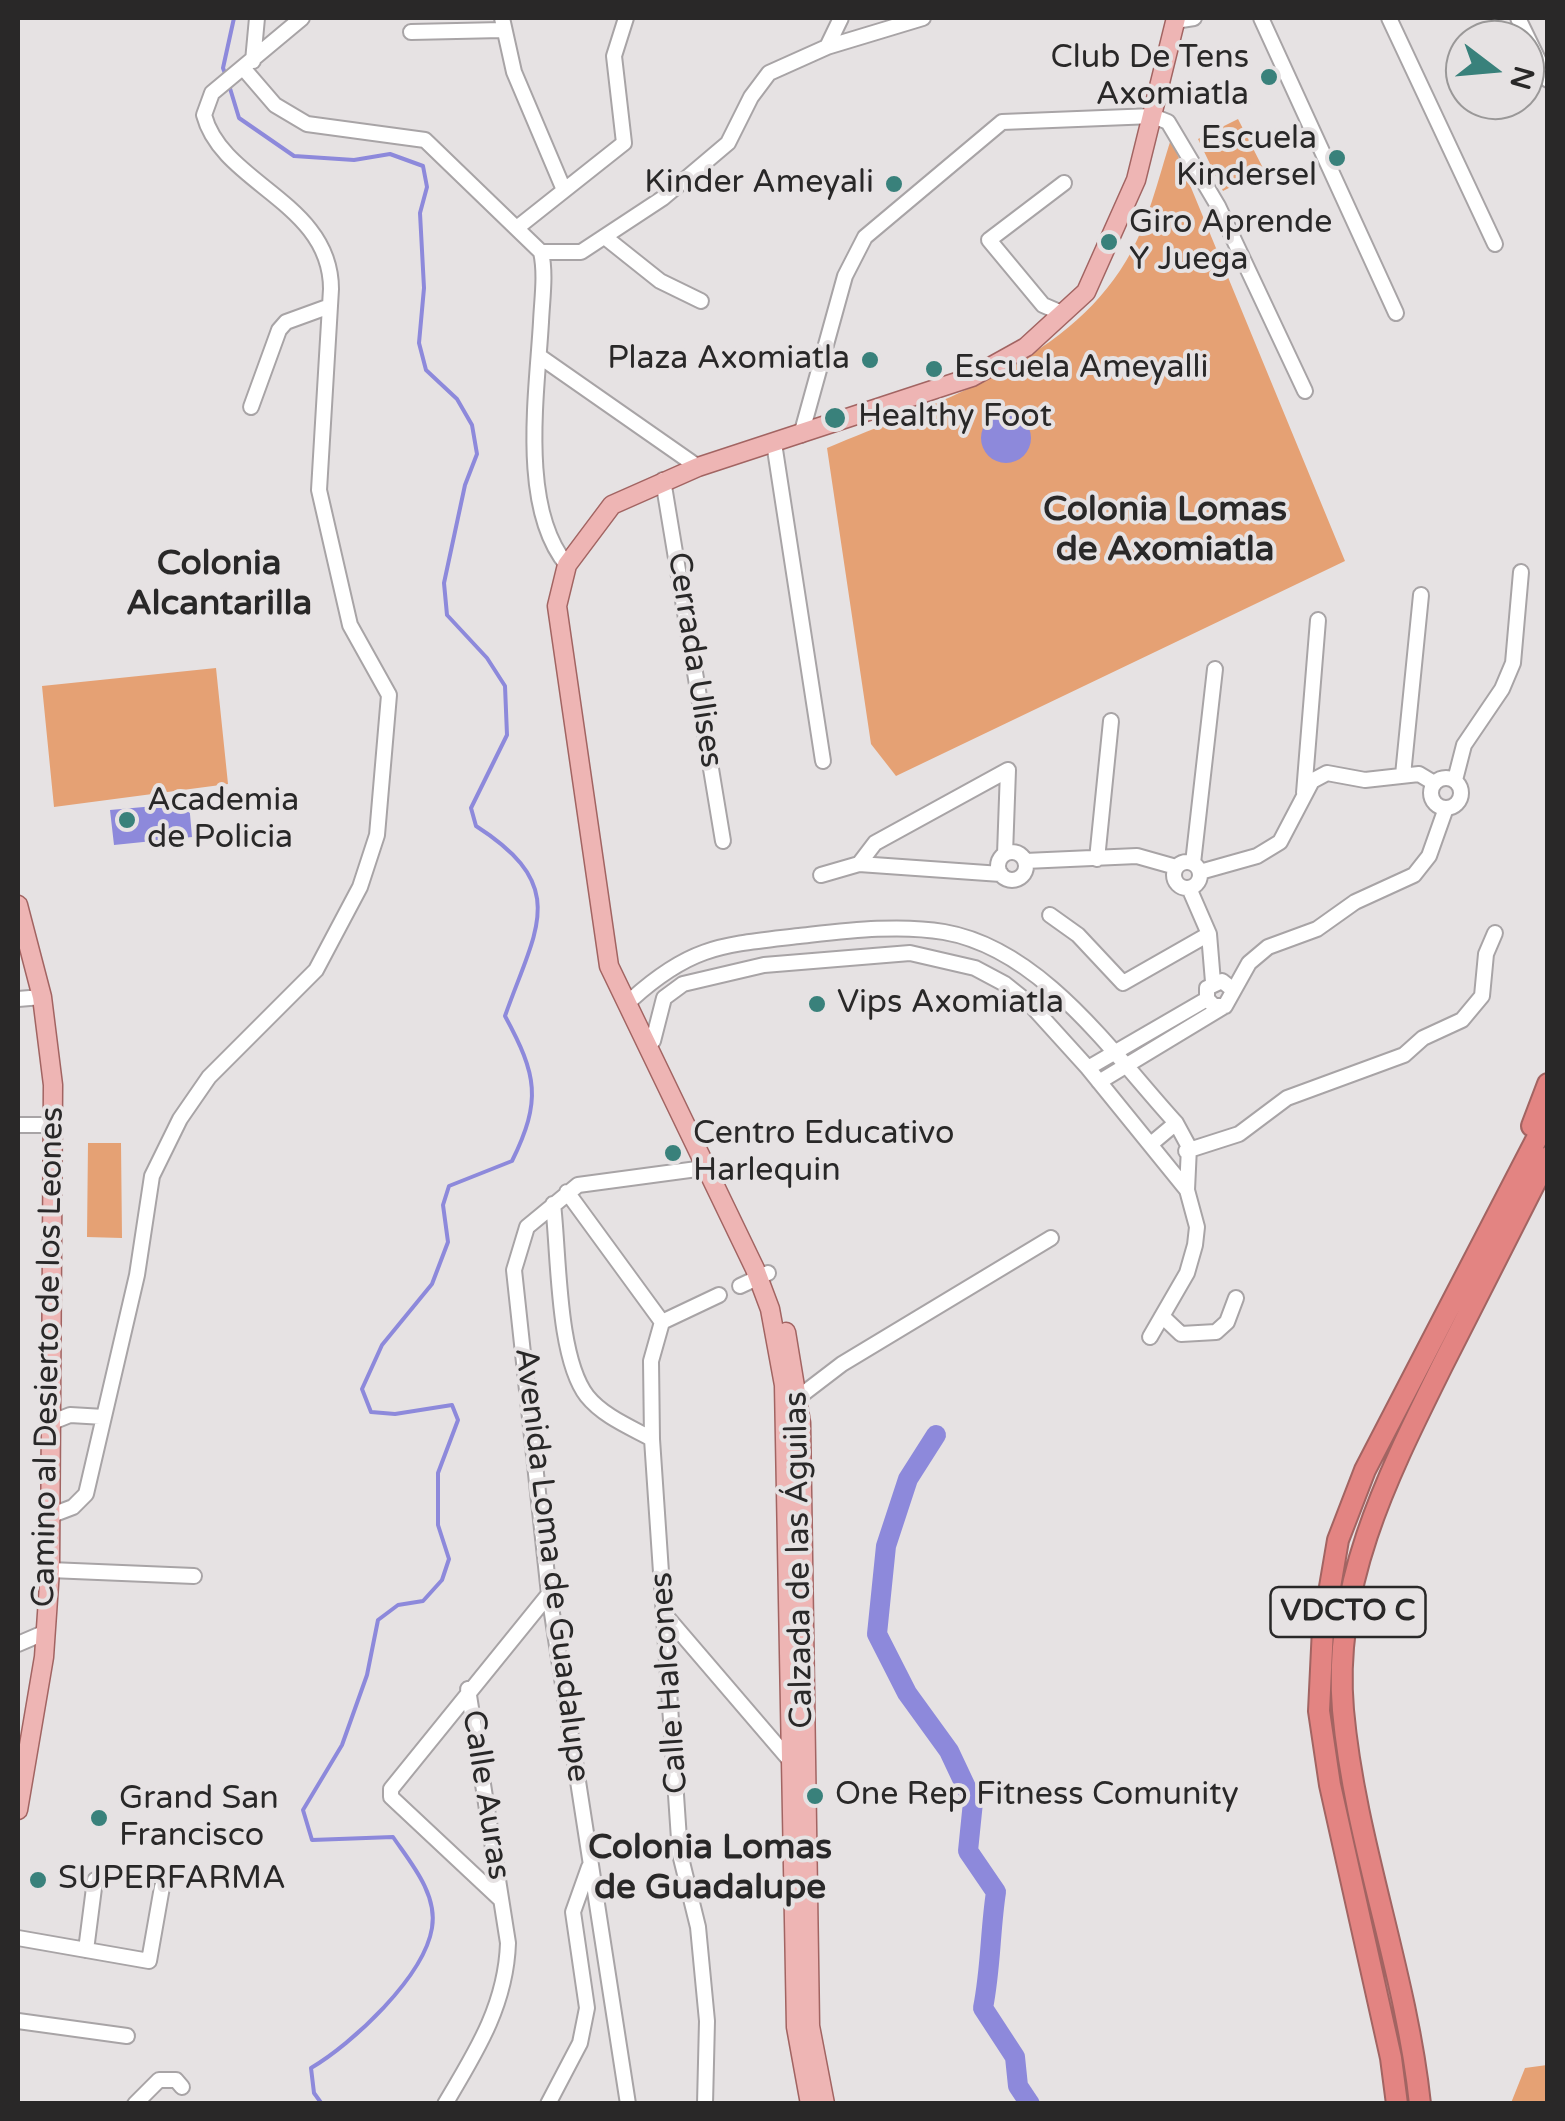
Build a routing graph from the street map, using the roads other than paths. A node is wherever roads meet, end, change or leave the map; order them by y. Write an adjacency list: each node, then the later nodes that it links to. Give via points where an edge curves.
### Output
1 (257, 18): 14 (street)
2 (302, 18): 14 (street)
3 (626, 18): 18 (street, via 614,56 624,143)
4 (842, 18): 13 (street)
5 (923, 18): 13 (street)
6 (1194, 18): 10 (street)
7 (1260, 18): 26 (street)
8 (1390, 18): 21 (street)
9 (1518, 18): 15 (street)
10 (1176, 20): 16 (main road, Calzada de las Águilas)
11 (502, 24): 12 (street); 18 (street)
12 (411, 32)
13 (827, 46): 20 (street, via 769,73 721,150)
14 (246, 67): 19 (street, via 275,105 307,124 425,140); 24 (street, via 212,92 204,110 211,136 316,237 331,273)
15 (1548, 80)
16 (1153, 116): 25 (main road, Calzada de las Águilas, via 1110,243 1086,292); 28 (street, via 1168,122 1200,174); 30 (street, via 1002,122 865,237 845,276)
17 (1064, 183): 25 (street, via 990,240 1042,305)
18 (564, 190): 19 (street)
19 (518, 227): 22 (street)
20 (606, 238): 22 (street, via 572,255); 23 (street, via 660,281)
21 (1495, 244)
22 (541, 252): 27 (street)
23 (701, 301)
24 (330, 306): 29 (street, via 279,330); 101 (street, via 319,490 350,626 390,695 377,835 360,887 316,970 209,1077 152,1176 138,1276)
25 (1064, 314): 30 (main road, Calzada de las Águilas, via 1009,359 972,377)
26 (1396, 314)
27 (539, 356): 32 (street); 34 (street, via 535,455 541,509 553,548)
28 (1305, 391)
29 (251, 407)
30 (800, 435): 31 (main road, Calzada de las Águilas)
31 (774, 443): 32 (main road, Calzada de las Águilas); 40 (street)
32 (698, 467): 33 (main road, Calzada de las Águilas)
33 (663, 480): 34 (main road, Calzada de las Águilas, via 612,505); 46 (street, Cerrada Ulises)
34 (567, 566): 60 (main road, Calzada de las Águilas, via 557,606)
35 (1521, 572): 42 (street, via 1513,662 1464,744)
36 (1421, 595): 41 (street)
37 (1318, 620): 44 (street)
38 (1216, 669): 52 (street)
39 (1111, 721): 48 (street)
40 (824, 761)
41 (1403, 775): 43 (street, via 1419,774); 44 (street, via 1364,780 1327,773)
42 (1455, 780): 43 (street); 45 (street, via 1462,795)
43 (1434, 784): 45 (street, via 1432,800)
44 (1304, 794): 52 (street, via 1280,842 1258,856)
45 (1446, 808): 64 (street, via 1436,842 1414,875 1355,902 1317,930 1268,947)
46 (723, 841)
47 (1005, 854): 49 (street); 50 (street, via 1008,770 875,842); 53 (street, via 998,863)
48 (1097, 859): 49 (street); 51 (street, via 1137,856)
49 (1024, 861): 53 (street, via 1018,878)
50 (859, 864): 53 (street); 54 (street)
51 (1176, 867): 52 (street); 55 (street, via 1174,880)
52 (1196, 868): 55 (street, via 1197,884)
53 (1001, 874)
54 (821, 875)
55 (1189, 888): 59 (street)
56 (18, 905): 61 (main road, Camino al Desierto de los Leones)
57 (1050, 915): 59 (street, via 1123,983)
58 (1495, 933): 84 (street, via 1482,996 1462,1020 1404,1055 1286,1098 1239,1134)
59 (1209, 934): 63 (street)
60 (607, 936): 66 (main road, Calzada de las Águilas); 87 (main road, Calzada de las Águilas, via 609,966 624,1004)
61 (27, 969): 65 (main road, Camino al Desierto de los Leones)
62 (654, 980): 66 (street); 67 (street); 73 (street, via 715,946 906,929 945,932 1024,968)
63 (1214, 982): 64 (street); 69 (street)
64 (1232, 990): 70 (street)
65 (42, 997): 68 (street); 82 (main road, Camino al Desierto de los Leones)
66 (632, 998): 71 (main road, Calzada de las Águilas)
67 (664, 998): 71 (street); 76 (street, via 711,974 764,964 910,954 944,958 975,968 1030,1004)
68 (18, 999)
69 (1207, 999): 70 (street); 72 (street)
70 (1225, 1006): 74 (street)
71 (654, 1041): 87 (main road, Calzada de las Águilas)
72 (1128, 1042): 73 (street); 74 (street)
73 (1111, 1052): 75 (street); 76 (street)
74 (1138, 1056): 75 (street)
75 (1123, 1065): 77 (street); 80 (street)
76 (1088, 1068): 77 (street)
77 (1099, 1082): 83 (street)
78 (1548, 1084): 90 (highway)
79 (1548, 1117): 90 (highway, VDCTO C)
80 (1176, 1123): 83 (street); 84 (street)
81 (18, 1125): 82 (street)
82 (52, 1125): 102 (main road, Camino al Desierto de los Leones)
83 (1151, 1144): 86 (street)
84 (1189, 1147): 86 (street); 88 (street)
85 (1548, 1157): 131 (highway, VDCTO C, via 1384,1484 1358,1556 1343,1642 1343,1710)
86 (1166, 1164): 88 (street)
87 (709, 1168): 89 (street, Avenida Loma de Guadalupe, via 592,1181); 93 (main road, Calzada de las Águilas)
88 (1187, 1190): 97 (street, via 1196,1245)
89 (567, 1192): 91 (street, Avenida Loma de Guadalupe); 98 (street)
90 (1506, 1199): 130 (highway, VDCTO C, via 1366,1470 1338,1540 1323,1628 1319,1711 1330,1785)
91 (553, 1204): 103 (street, via 573,1369 602,1410); 107 (street, Avenida Loma de Guadalupe, via 527,1227 514,1270)
92 (1051, 1238): 100 (street)
93 (763, 1276): 94 (street); 100 (main road, Calzada de las Águilas)
94 (740, 1286)
95 (720, 1295): 98 (street)
96 (1236, 1298): 97 (street, via 1216,1332 1181,1334)
97 (1162, 1316): 99 (street)
98 (662, 1322): 103 (street, Calle Halcones, via 651,1362)
99 (1150, 1337)
100 (793, 1400): 112 (main road, Calzada de las Águilas)
101 (104, 1417): 102 (street, via 70,1414); 104 (street, via 86,1494)
102 (50, 1423): 104 (main road, Camino al Desierto de los Leones)
103 (652, 1439): 108 (street, Calle Halcones)
104 (52, 1516): 105 (main road, Camino al Desierto de los Leones)
105 (50, 1570): 106 (street); 109 (main road, Camino al Desierto de los Leones)
106 (194, 1576)
107 (549, 1594): 111 (street); 114 (street, Avenida Loma de Guadalupe)
108 (667, 1617): 112 (street); 127 (street, Calle Halcones, via 680,1854 698,1926 707,2020)
109 (46, 1632): 110 (street); 113 (main road, Camino al Desierto de los Leones)
110 (18, 1644)
111 (468, 1689): 117 (street, Calle Auras); 117 (street, via 400,1773 391,1797)
112 (798, 1767): 128 (main road, Calzada de las Águilas, via 796,2027); 129 (main road, Calzada de las Águilas, via 810,2026)
113 (18, 1806)
114 (590, 1864): 125 (street, via 573,1912 587,2008 580,2043); 126 (street, Avenida Loma de Guadalupe)
115 (94, 1880): 119 (street)
116 (162, 1887): 119 (street, via 149,1961)
117 (501, 1900): 124 (street, Calle Auras, via 508,1943 498,2008)
118 (18, 1938): 119 (street)
119 (86, 1950)
120 (18, 2022): 121 (street)
121 (128, 2036)
122 (182, 2087): 123 (street, via 159,2080)
123 (136, 2104)
124 (446, 2104)
125 (548, 2104)
126 (628, 2104)
127 (706, 2104)
128 (810, 2104)
129 (825, 2104)
130 (1397, 2104)
131 (1420, 2104)

